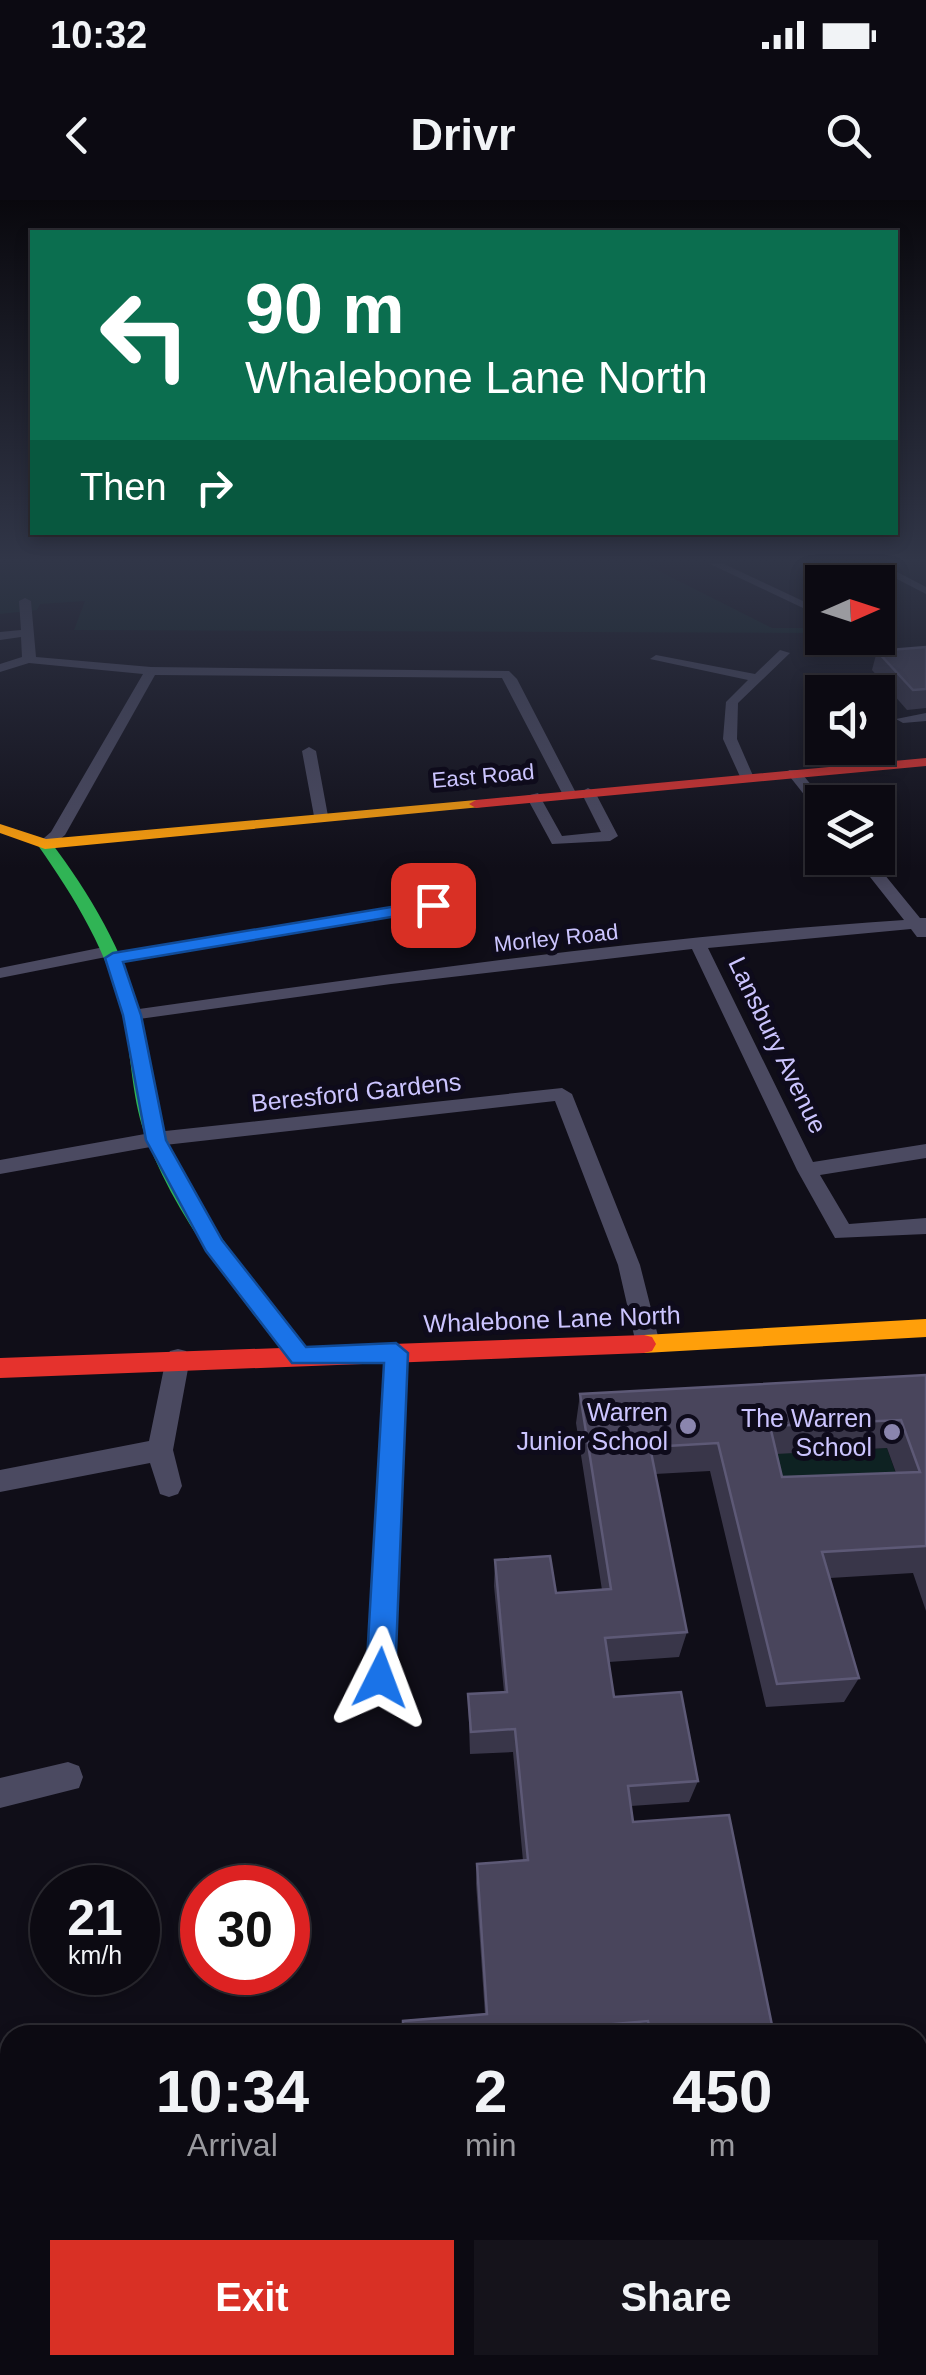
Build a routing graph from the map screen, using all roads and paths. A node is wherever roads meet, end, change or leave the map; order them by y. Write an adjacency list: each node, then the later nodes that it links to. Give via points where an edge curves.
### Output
1 (84, 664): 4 (street)
2 (685, 664): 5 (street)
3 (771, 664): 5 (street)
4 (151, 671): 13 (street, via 505,674); 17 (street, via 58,835)
5 (757, 678): 11 (street, via 732,702 730,738)
6 (926, 717): 7 (street)
7 (902, 719)
8 (309, 751): 15 (street)
9 (926, 762): 10 (street, East Road)
10 (794, 773): 11 (street, East Road); 12 (street)
11 (747, 778): 13 (street, East Road)
12 (805, 787)
13 (578, 793): 14 (street, East Road); 14 (street, via 610,836 557,841)
14 (533, 796): 15 (street, East Road)
15 (321, 816): 17 (street, East Road)
16 (0, 828): 17 (street)
17 (45, 844): 22 (street, via 79,890)
18 (878, 875): 20 (street)
19 (433, 905): 22 (street)
20 (923, 927): 21 (street, Morley Road)
21 (698, 944): 24 (street, Morley Road); 28 (street, Lansbury Avenue)
22 (111, 955): 23 (street); 24 (street)
23 (0, 972)
24 (132, 1015): 25 (street)
25 (156, 1140): 27 (street, Beresford Gardens); 31 (street, Beresford Gardens, via 562,1094 629,1266); 33 (street, via 214,1246)
26 (926, 1151): 28 (street, Lansbury Avenue)
27 (0, 1167)
28 (807, 1170): 29 (street, Lansbury Avenue, via 843,1232)
29 (926, 1226)
30 (926, 1328): 31 (street, Whalebone Lane North)
31 (648, 1344): 32 (street, Whalebone Lane North)
32 (396, 1353): 33 (street, Whalebone Lane North); 39 (street)
33 (300, 1356): 34 (street, Whalebone Lane North)
34 (178, 1358): 35 (street, Whalebone Lane North); 36 (street)
35 (0, 1368)
36 (160, 1450): 37 (street); 38 (street)
37 (0, 1482)
38 (170, 1486)
39 (380, 1678)
40 (68, 1778): 41 (street)
41 (0, 1793)

